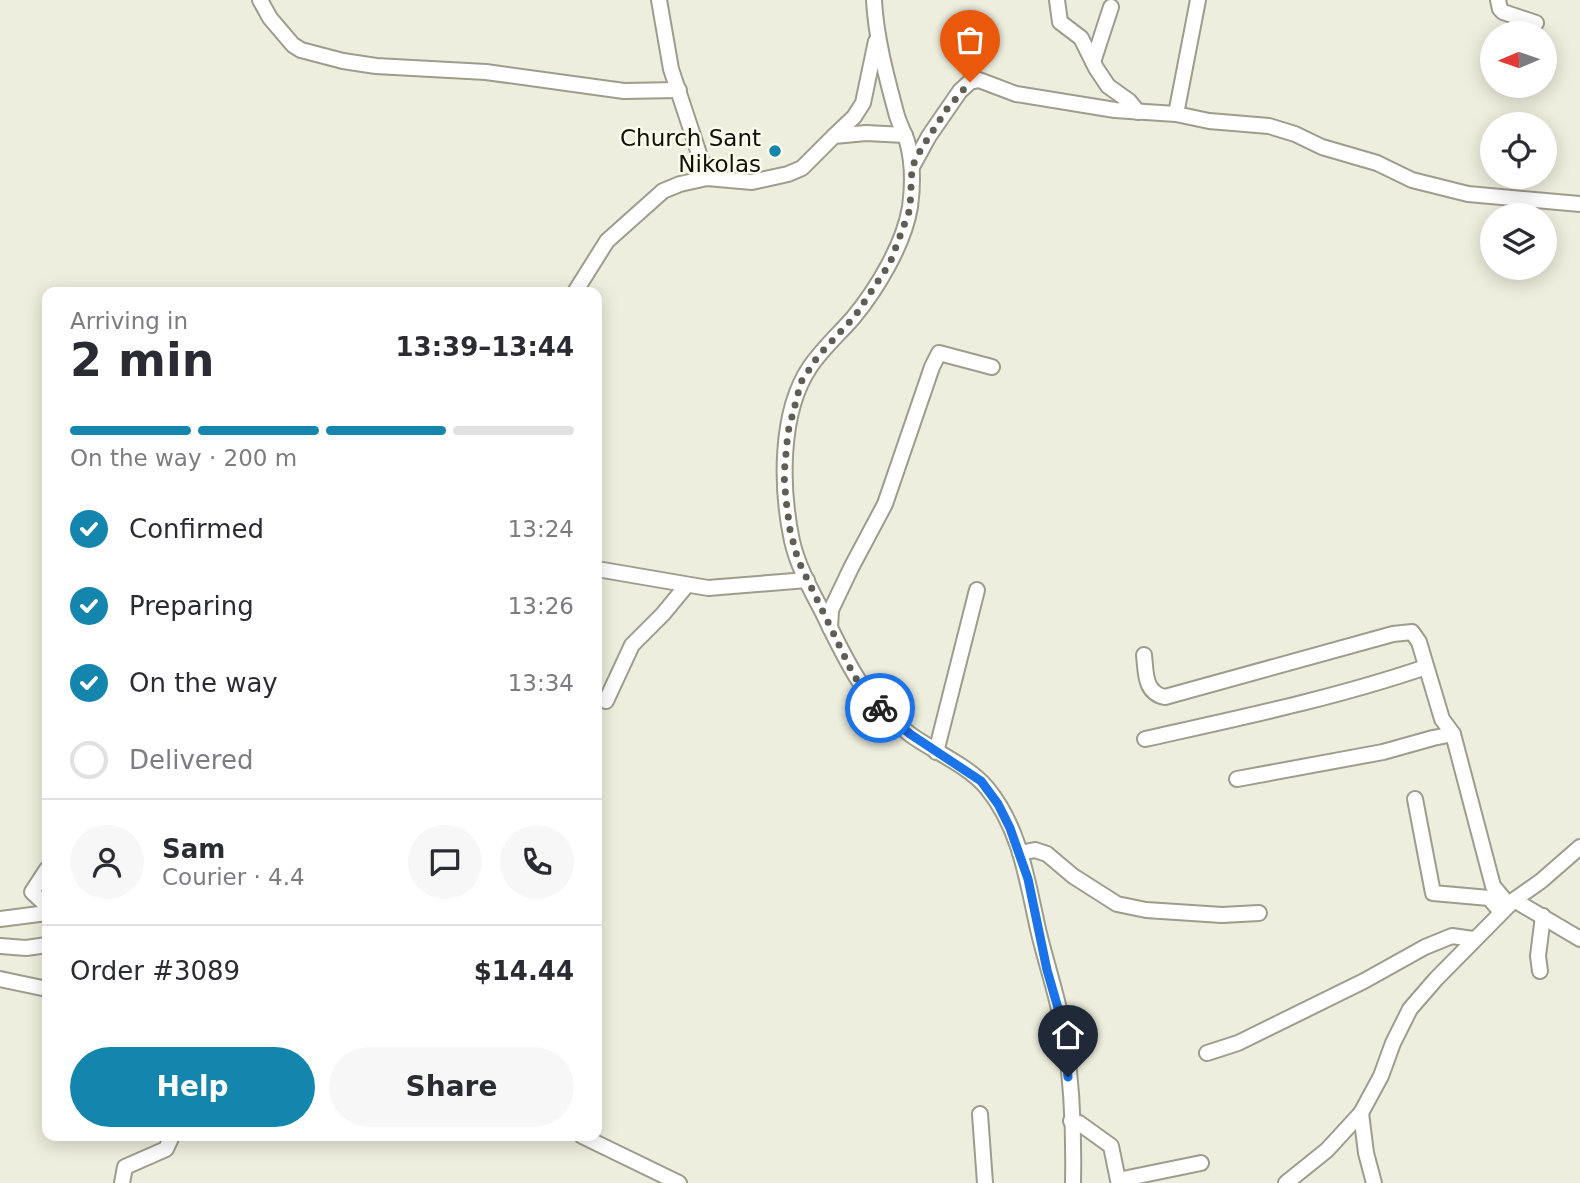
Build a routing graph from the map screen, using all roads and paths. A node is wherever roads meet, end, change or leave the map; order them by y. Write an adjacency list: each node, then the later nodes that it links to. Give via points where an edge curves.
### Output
1 (260, 0): 11 (street, via 293,45 343,61 486,72 624,91)
2 (659, 0): 11 (street)
3 (874, 0): 9 (street)
4 (1057, 0): 10 (street, via 1060,22 1081,38)
5 (1198, 0): 13 (street)
6 (1499, 0): 8 (street, via 1503,12)
7 (1111, 7): 10 (street)
8 (1530, 21)
9 (878, 33): 14 (street); 15 (street, via 863,103)
10 (1093, 62): 12 (street, via 1108,86)
11 (679, 90): 17 (street)
12 (1138, 111): 13 (street); 16 (street, via 1016,94 979,80 970,82)
13 (1176, 114): 18 (street, via 1269,126 1377,163 1412,180 1468,194)
14 (905, 135): 15 (street); 16 (street)
15 (834, 136): 17 (street, via 802,168 788,174 752,183)
16 (912, 167): 22 (street, via 910,209 890,263 855,316 808,369 795,402 785,454 785,488 793,545)
17 (707, 178): 19 (street, via 680,184 655,197 607,241)
18 (1580, 204)
19 (578, 287)
20 (992, 367): 25 (street, via 939,353 885,504 831,610)
21 (602, 570): 23 (street)
22 (807, 580): 23 (street, via 708,588); 25 (street)
23 (687, 585): 28 (street, via 632,645 606,701)
24 (976, 590): 31 (street)
25 (830, 628): 31 (street, via 871,699)
26 (1144, 655): 27 (street, via 1150,690 1165,697 1405,632 1415,635)
27 (1426, 667): 29 (street, via 1442,719); 30 (street)
28 (602, 700)
29 (1453, 734): 32 (street); 38 (street, via 1493,886)
30 (1144, 739)
31 (936, 752): 35 (street, via 988,789)
32 (1237, 779)
33 (1415, 799): 38 (street, via 1433,893 1489,898)
34 (1580, 847): 38 (street)
35 (1020, 853): 39 (street, via 1035,850 1047,854 1117,904 1146,910); 53 (street, via 1065,1035)
36 (42, 877): 37 (street, via 32,892)
37 (42, 901)
38 (1508, 906): 41 (street); 43 (street)
39 (1259, 913)
40 (42, 914): 42 (street)
41 (1543, 916): 44 (street); 47 (street)
42 (0, 919)
43 (1473, 939): 50 (street, via 1452,936 1425,947 1238,1043); 51 (street, via 1410,1009)
44 (1580, 939)
45 (42, 945): 46 (street)
46 (0, 946)
47 (1540, 971)
48 (0, 979): 49 (street)
49 (42, 988)
50 (1207, 1053)
51 (1361, 1113): 61 (street, via 1327,1150); 62 (street)
52 (980, 1114): 59 (street)
53 (1071, 1121): 56 (street, via 1111,1146 1118,1180); 60 (street)
54 (170, 1141): 57 (street, via 166,1149 125,1167)
55 (593, 1141): 58 (street)
56 (1201, 1163)
57 (122, 1183)
58 (679, 1183)
59 (985, 1183)
60 (1073, 1183)
61 (1286, 1183)
62 (1374, 1183)

